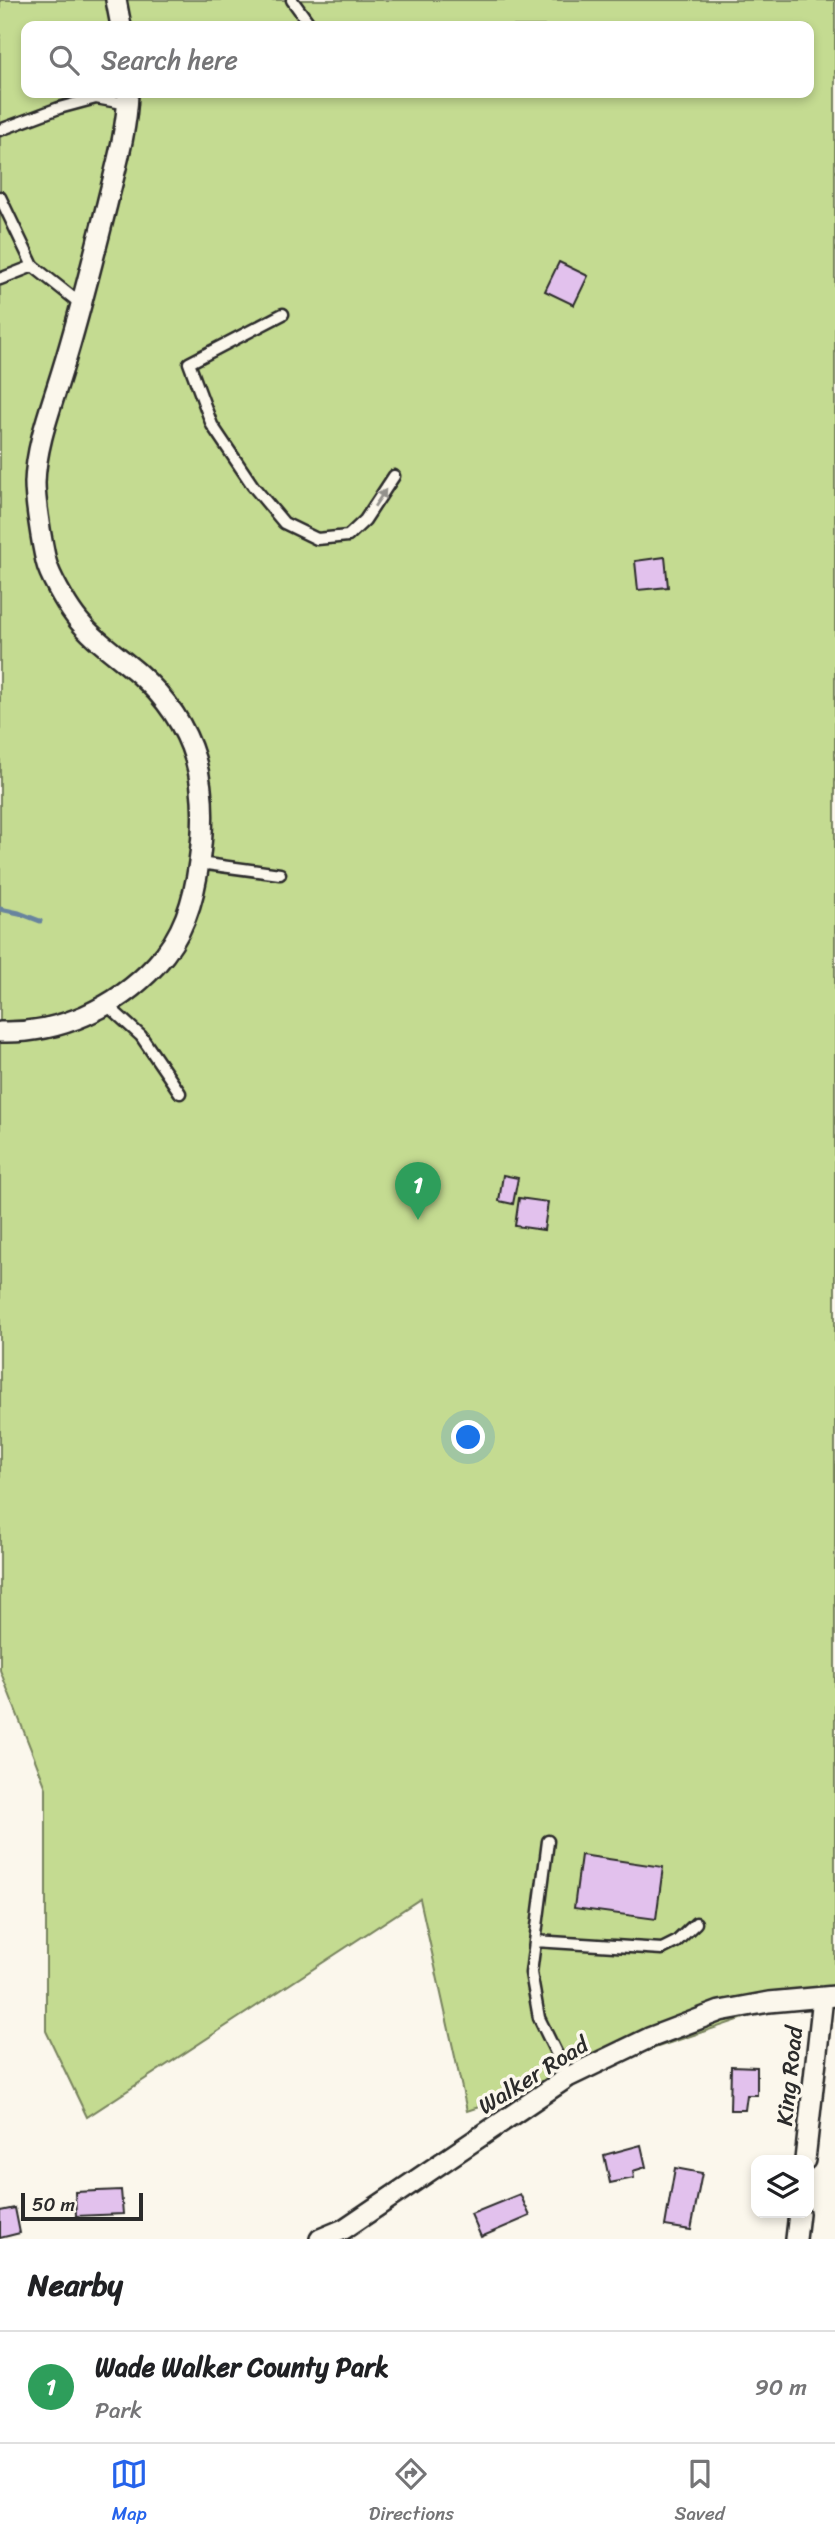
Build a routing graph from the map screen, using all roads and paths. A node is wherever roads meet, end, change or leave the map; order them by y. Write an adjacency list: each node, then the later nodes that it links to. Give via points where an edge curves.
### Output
1 (116, 0): 3 (street)
2 (292, 0): 4 (lane)
3 (120, 21)
4 (307, 21)
5 (128, 99): 6 (lane, via 96,98); 10 (street)
6 (0, 130)
7 (0, 198): 8 (lane)
8 (33, 266): 9 (lane); 10 (lane)
9 (0, 279)
10 (82, 305): 13 (street, via 43,435 35,483 46,564 76,617 155,689 183,729 204,796)
11 (283, 314): 12 (lane, one-way to 12, via 189,363 212,425 253,486 284,523 317,539 348,536 365,520)
12 (394, 476)
13 (199, 863): 14 (lane); 15 (street, via 177,938 146,976)
14 (280, 874)
15 (107, 1005): 16 (street, via 62,1024); 17 (lane, via 141,1036)
16 (0, 1032)
17 (180, 1093)
18 (548, 1841): 20 (lane)
19 (696, 1923): 20 (lane, via 662,1949)
20 (535, 1941): 22 (lane, via 531,1973 539,2018)
21 (829, 1996): 22 (street, Walker Road, via 720,2011 649,2038); 23 (street, King Road)
22 (568, 2077): 25 (street, Walker Road, via 344,2229)
23 (806, 2155)
24 (798, 2218): 26 (street)
25 (320, 2239)
26 (796, 2239)

